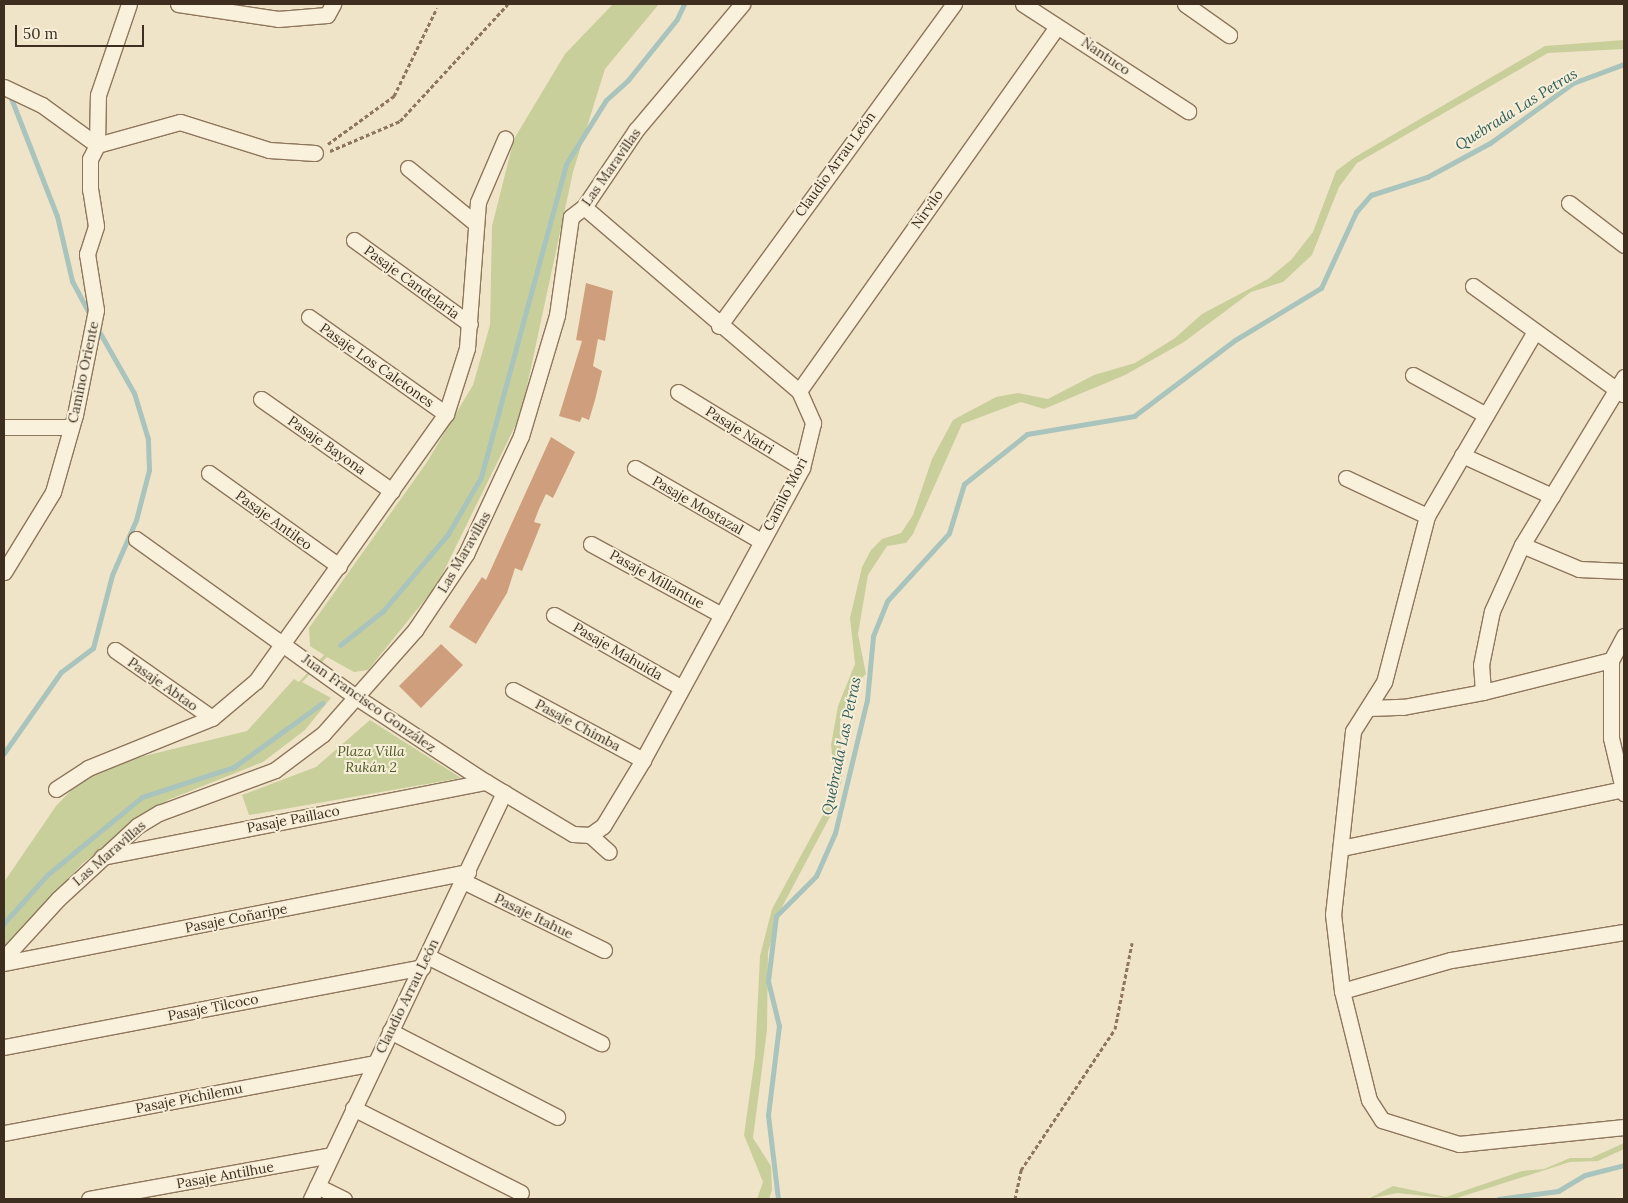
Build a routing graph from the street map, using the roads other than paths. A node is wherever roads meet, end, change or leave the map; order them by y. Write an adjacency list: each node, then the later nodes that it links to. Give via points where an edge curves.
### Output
1 (129, 4): 13 (street, Camino Oriente, via 98,95)
2 (178, 4): 3 (street, via 278,19 327,15)
3 (333, 4)
4 (742, 4): 17 (street, Las Maravillas, via 636,130)
5 (954, 4): 24 (street, Claudio Arrau León)
6 (1022, 4): 8 (street, Nantuco)
7 (1185, 4): 9 (street)
8 (1056, 28): 11 (street, Nantuco, via 1072,33); 28 (street, Nirvilo)
9 (1230, 36)
10 (4, 87): 13 (street, via 42,105)
11 (1188, 111)
12 (505, 139): 18 (street, via 482,184)
13 (97, 145): 14 (street, via 180,122 269,150); 35 (street, Camino Oriente, via 90,159 90,190 96,226 87,254 96,310)
14 (315, 153)
15 (408, 168): 18 (street)
16 (1569, 203): 20 (street)
17 (584, 207): 24 (street, Camilo Mori); 60 (street, Las Maravillas, via 571,217 547,356 502,483 442,592 387,666)
18 (474, 222): 23 (street)
19 (354, 240): 23 (street, Pasaje Candelaria)
20 (1624, 245)
21 (1474, 286): 25 (street)
22 (309, 317): 32 (street, Pasaje Los Caletones)
23 (470, 324): 32 (street, via 460,375)
24 (720, 326): 28 (street, Camilo Mori)
25 (1534, 333): 30 (street); 33 (street)
26 (1413, 374): 33 (street)
27 (1624, 377): 30 (street)
28 (799, 391): 38 (street, Camilo Mori, via 813,423)
29 (678, 392): 38 (street, Pasaje Natri)
30 (1619, 392): 42 (street)
31 (261, 399): 41 (street, Pasaje Bayona)
32 (446, 414): 41 (street)
33 (1486, 415): 36 (street)
34 (4, 427): 35 (street)
35 (71, 427): 50 (street, Camino Oriente, via 53,492)
36 (1462, 455): 42 (street); 43 (street)
37 (635, 468): 45 (street, Pasaje Mostazal)
38 (802, 468): 45 (street, Camilo Mori)
39 (209, 473): 48 (street, Pasaje Antileo)
40 (1346, 478): 43 (street)
41 (392, 491): 48 (street)
42 (1552, 496): 47 (street)
43 (1427, 516): 61 (street, via 1384,682)
44 (136, 539): 54 (street, Juan Francisco González)
45 (761, 541): 52 (street, Camilo Mori)
46 (592, 544): 52 (street, Pasaje Millantue)
47 (1522, 545): 49 (street, via 1579,568); 59 (street, via 1492,611 1481,666)
48 (339, 566): 54 (street)
49 (1624, 570)
50 (4, 572)
51 (554, 615): 57 (street, Pasaje Mahuida)
52 (722, 615): 57 (street, Camilo Mori)
53 (1624, 639): 56 (street)
54 (284, 643): 60 (street, Juan Francisco González); 62 (street, via 256,681)
55 (114, 650): 62 (street, Pasaje Abtao)
56 (1611, 660): 59 (street); 66 (street, via 1611,738)
57 (682, 688): 63 (street, Camilo Mori)
58 (513, 690): 63 (street, Pasaje Chimba)
59 (1483, 692): 61 (street, via 1403,707)
60 (356, 697): 64 (street, Juan Francisco González); 71 (street, Las Maravillas, via 323,734 274,770 159,813)
61 (1369, 708): 69 (street, via 1353,731)
62 (212, 718): 65 (street, via 88,768)
63 (643, 760): 68 (street, Camilo Mori, via 603,826)
64 (486, 782): 67 (street, Juan Francisco González); 71 (street, Pasaje Paillaco)
65 (56, 790)
66 (1624, 790): 69 (street)
67 (504, 793): 68 (street, Juan Francisco González, via 573,834); 72 (street, Claudio Arrau León)
68 (590, 835): 70 (street, Juan Francisco González)
69 (1341, 848): 78 (street, via 1333,914)
70 (609, 852)
71 (100, 858): 75 (street, Las Maravillas)
72 (465, 876): 74 (street, Pasaje Itahue); 76 (street, Claudio Arrau León); 77 (street, Pasaje Coñaripe)
73 (1624, 932): 78 (street, via 1451,960)
74 (604, 950)
75 (4, 958)
76 (424, 962): 79 (street, Claudio Arrau León); 80 (street); 81 (street, Pasaje Tilcoco)
77 (4, 964)
78 (1342, 991): 85 (street, via 1370,1100 1382,1120 1459,1144)
79 (390, 1030): 82 (street, Claudio Arrau León); 84 (street)
80 (601, 1043)
81 (4, 1047)
82 (374, 1063): 83 (street, Claudio Arrau León); 86 (street, Pasaje Pichilemu)
83 (353, 1108): 87 (street, Claudio Arrau León); 89 (street)
84 (556, 1117)
85 (1624, 1127)
86 (4, 1133)
87 (331, 1156): 88 (street, Claudio Arrau León); 90 (street, Pasaje Antilhue)
88 (314, 1193): 91 (street)
89 (521, 1193)
90 (89, 1199)
91 (344, 1199)

